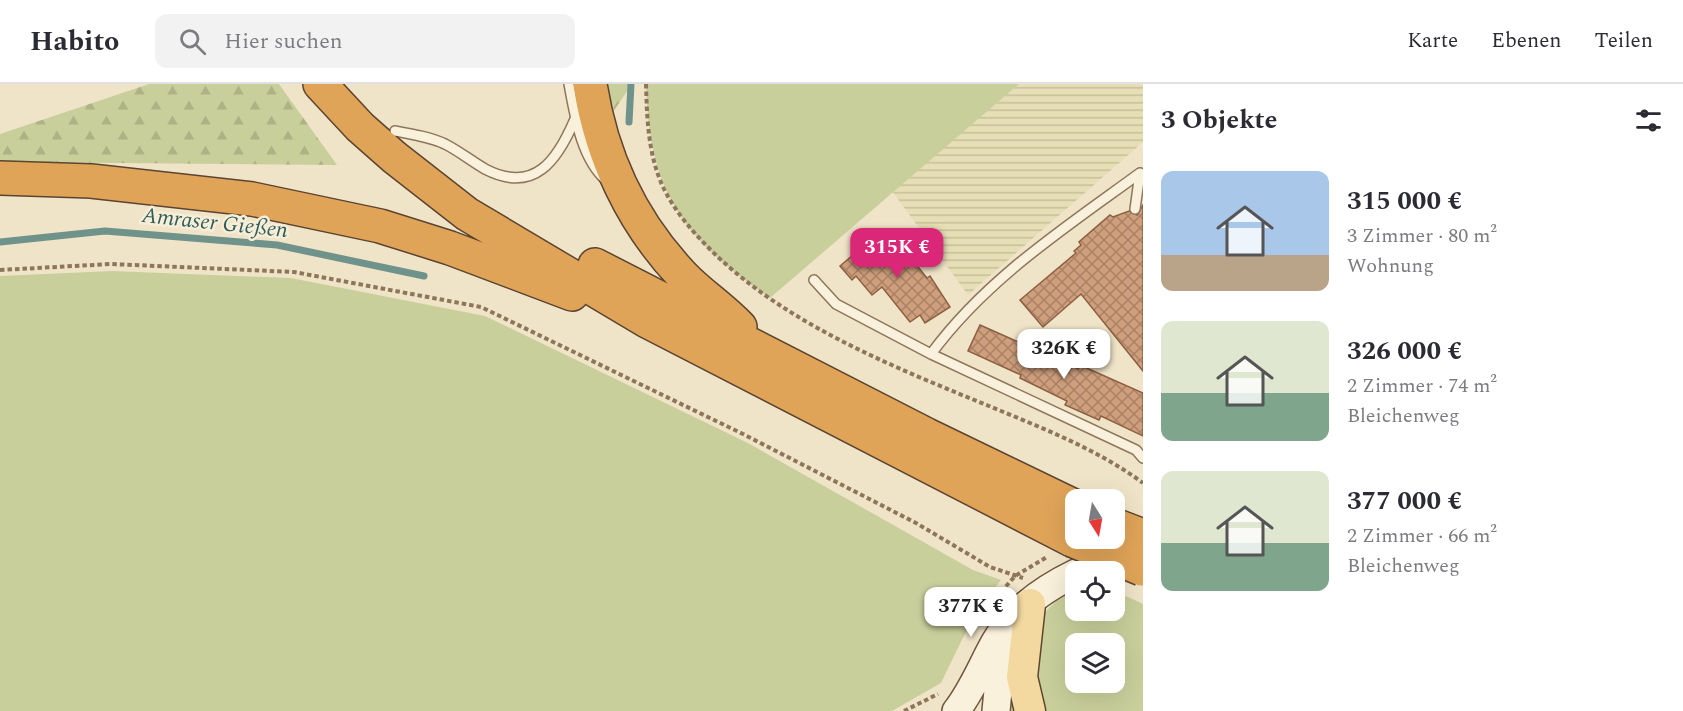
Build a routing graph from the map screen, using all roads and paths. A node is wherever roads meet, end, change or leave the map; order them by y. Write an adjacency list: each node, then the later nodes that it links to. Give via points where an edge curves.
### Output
1 (320, 84): 13 (highway, via 360,127 439,194)
2 (348, 84): 6 (highway)
3 (569, 84): 5 (lane)
4 (590, 84): 9 (highway, via 608,157)
5 (575, 119): 6 (lane, via 562,151 551,163 534,174 514,177 487,170 435,140); 9 (lane, via 595,171)
6 (396, 130): 14 (highway, via 449,175 529,228 648,294)
7 (1142, 174): 10 (lane); 15 (lane, via 1051,238 974,303)
8 (0, 178): 13 (highway, via 190,190 368,224 450,248)
9 (626, 198): 14 (highway, via 669,260)
10 (1135, 209)
11 (0, 270): 22 (path, via 111,264 294,272 481,307 916,523)
12 (814, 280): 15 (lane, via 836,304)
13 (647, 321): 18 (highway)
14 (757, 346): 17 (highway)
15 (931, 354): 16 (lane, via 1136,450)
16 (1143, 458)
17 (1065, 502)
18 (1074, 561)
19 (1125, 561): 20 (highway, bridge)
20 (1142, 561)
21 (1065, 572): 22 (main road)
22 (1039, 595): 23 (main road, via 996,639); 24 (main road, via 1012,639 1001,672); 25 (main road, via 1022,677)
23 (956, 711)
24 (996, 711)
25 (1030, 711)

